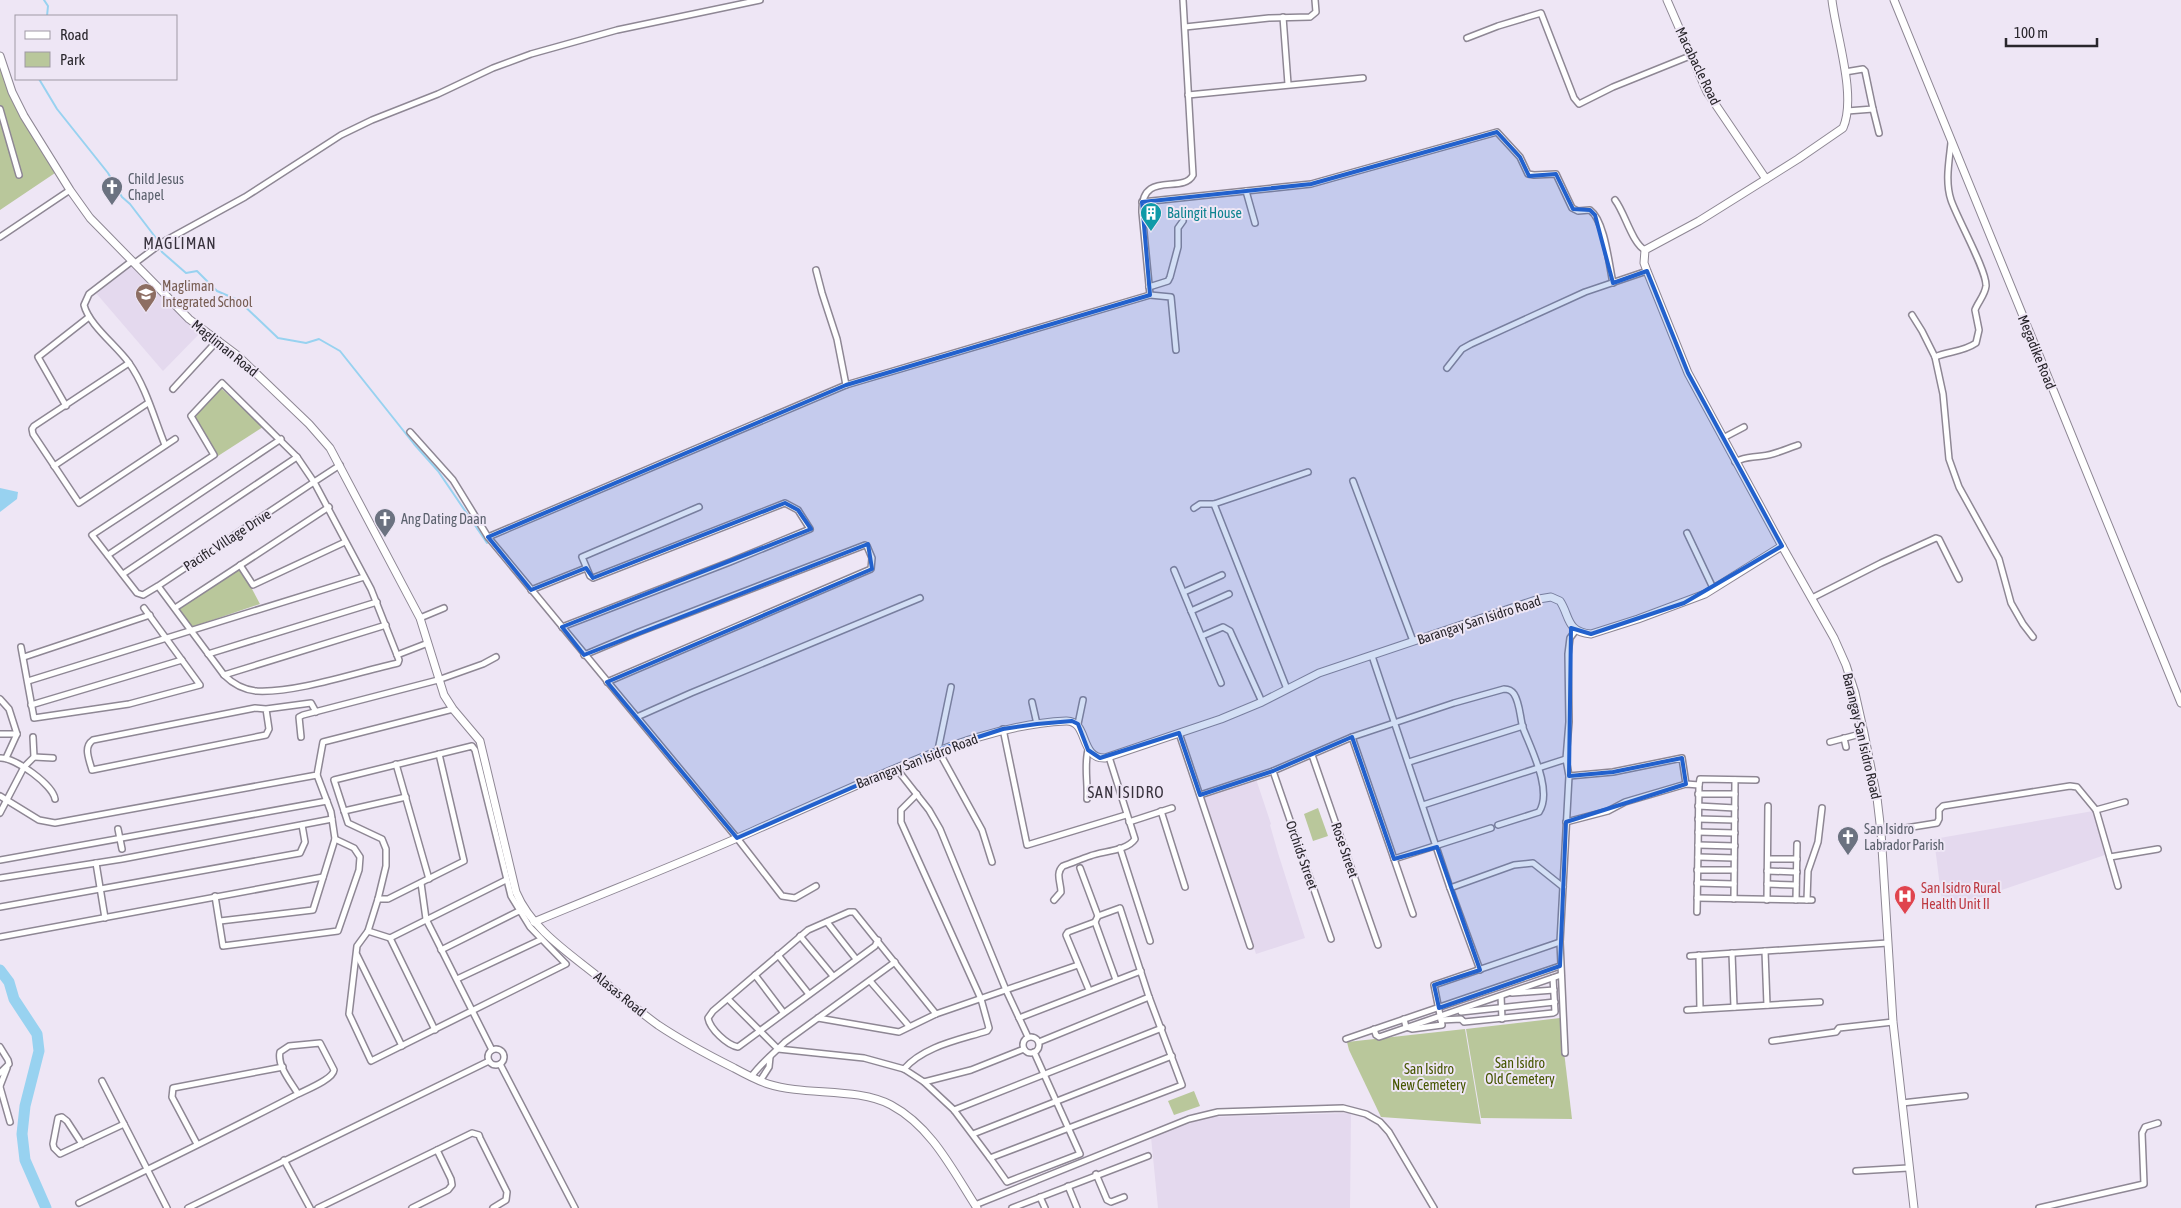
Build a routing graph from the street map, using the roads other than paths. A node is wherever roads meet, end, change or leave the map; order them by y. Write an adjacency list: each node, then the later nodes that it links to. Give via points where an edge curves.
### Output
1 (760, 0): 31 (street, via 617,30 493,68 341,135 245,197 163,242)
2 (1183, 0): 8 (street)
3 (1315, 0): 7 (street, via 1314,15)
4 (1667, 0): 11 (street, Macabacle Road)
5 (1832, 0): 12 (street)
6 (1894, 0): 20 (street, Megadike Road)
7 (1283, 17): 8 (street); 14 (street)
8 (1185, 27): 15 (street)
9 (1468, 38): 11 (street, via 1541,13 1579,104)
10 (0, 56): 23 (street, Magliman Road, via 24,116)
11 (1690, 56): 22 (street, Macabacle Road, via 1707,92)
12 (1845, 72): 17 (street, via 1865,71); 18 (street)
13 (1363, 78): 14 (street)
14 (1288, 84): 15 (street)
15 (1188, 95): 26 (street, via 1192,178 1150,189)
16 (0, 108): 21 (street)
17 (1873, 109): 18 (street); 19 (street)
18 (1847, 111): 22 (street, via 1838,132)
19 (1880, 133)
20 (1951, 143): 41 (street, via 1948,188 1986,285 1975,310 1979,330 1976,343 1964,350); 120 (street, Megadike Road)
21 (20, 175)
22 (1766, 179): 30 (street)
23 (70, 190): 29 (street); 31 (street, Magliman Road, via 90,218)
24 (1246, 191): 26 (street); 28 (street); 34 (street, via 1323,182 1496,132 1520,157 1528,174 1556,174 1572,208 1590,210 1596,215)
25 (1615, 200): 30 (street, via 1635,240)
26 (1142, 202): 35 (street)
27 (1183, 220): 35 (street, via 1178,228 1178,247 1168,281)
28 (1255, 222)
29 (0, 237)
30 (1645, 250): 33 (street, Barangay San Isidro Road)
31 (134, 262): 38 (street, via 86,298 84,305); 39 (street, Magliman Road, via 189,318)
32 (816, 270): 44 (street, via 837,340)
33 (1647, 271): 34 (street); 50 (street, Barangay San Isidro Road, via 1688,373)
34 (1613, 283): 43 (street, via 1585,292 1471,344 1462,349)
35 (1149, 286): 36 (street)
36 (1150, 295): 40 (street, via 1171,297); 44 (street)
37 (1912, 315): 41 (street)
38 (89, 316): 42 (street); 47 (street, via 38,357)
39 (218, 340): 45 (street); 57 (street, Magliman Road, via 310,424)
40 (1176, 350)
41 (1935, 357): 97 (street, via 1952,468 1998,559 2011,603)
42 (129, 363): 46 (street); 47 (street)
43 (1447, 368)
44 (846, 385): 67 (street)
45 (173, 389)
46 (148, 403): 53 (street); 58 (street)
47 (66, 406): 58 (street, via 32,429)
48 (1744, 427): 50 (street)
49 (410, 432): 67 (street, via 453,480)
50 (1723, 438): 56 (street, Barangay San Isidro Road)
51 (175, 439): 53 (street)
52 (281, 439): 55 (street); 70 (street); 70 (street, via 222,383 191,416 214,455 92,535)
53 (166, 445): 58 (street, via 79,503)
54 (1798, 445): 56 (street)
55 (298, 457): 61 (street); 74 (street)
56 (1735, 462): 69 (street, Barangay San Isidro Road)
57 (340, 465): 61 (street, Pacific Village Drive); 91 (street, Magliman Road)
58 (54, 466)
59 (1308, 472): 62 (street)
60 (1353, 480): 99 (street)
61 (314, 482): 63 (street); 78 (street, Pacific Village Drive)
62 (1214, 504): 65 (street, via 1200,504); 115 (street)
63 (329, 507): 68 (street); 71 (street)
64 (699, 507): 72 (street, via 582,557)
65 (1194, 508)
66 (1687, 533): 79 (street)
67 (488, 536): 80 (street)
68 (345, 542): 71 (street, via 253,585); 76 (street)
69 (1782, 546): 79 (street); 84 (street, Barangay San Isidro Road)
70 (108, 555): 74 (street)
71 (240, 565): 87 (street)
72 (586, 568): 80 (street); 93 (street, via 593,578 785,503 798,510 810,529)
73 (1174, 570): 81 (street)
74 (123, 574): 78 (street, Pacific Village Drive, via 139,594)
75 (1222, 575): 81 (street)
76 (364, 577): 85 (street); 94 (street)
77 (1959, 579): 84 (street, via 1936,538)
78 (158, 586): 87 (street)
79 (1714, 588): 95 (street, via 1678,605 1591,634)
80 (531, 590): 93 (street)
81 (1184, 592): 89 (street)
82 (1228, 594): 89 (street)
83 (920, 598): 125 (street)
84 (1812, 598): 132 (street, Barangay San Isidro Road, via 1846,665)
85 (377, 602): 92 (street); 102 (street)
86 (144, 608): 90 (street)
87 (175, 608): 94 (street)
88 (444, 608): 91 (street)
89 (1191, 611): 96 (street)
90 (150, 615): 98 (street); 106 (street)
91 (421, 621): 100 (street, Alasas Road)
92 (386, 625): 103 (street); 109 (street)
93 (562, 627): 104 (street)
94 (191, 630): 98 (street); 102 (street)
95 (1576, 630): 99 (street, Barangay San Isidro Road, via 1560,601 1551,597); 150 (street, via 1570,638 1568,654)
96 (1202, 636): 113 (street); 119 (street, via 1223,627 1230,631)
97 (2033, 637)
98 (166, 638): 108 (street); 111 (street)
99 (1413, 641): 105 (street, Barangay San Isidro Road)
100 (428, 643): 103 (street); 110 (street, Alasas Road)
101 (21, 647): 106 (street)
102 (208, 654): 109 (street)
103 (398, 655): 109 (street, via 398,663 296,688 269,691 240,687)
104 (584, 655): 112 (street); 112 (street, via 867,546 872,558 871,569)
105 (1372, 656): 115 (street, Barangay San Isidro Road, via 1318,673); 126 (street)
106 (24, 657): 111 (street)
107 (496, 657): 110 (street)
108 (182, 660): 121 (street); 121 (street, via 200,685 129,704 34,718)
109 (224, 674)
110 (438, 680): 122 (street, Alasas Road); 124 (street)
111 (28, 681): 121 (street)
112 (607, 682): 125 (street)
113 (1221, 682)
114 (951, 686): 141 (street)
115 (1288, 689): 119 (street, Barangay San Isidro Road)
116 (0, 699): 134 (street, via 8,709)
117 (1083, 700): 128 (street)
118 (1032, 702): 127 (street)
119 (1262, 702): 131 (street, Barangay San Isidro Road)
120 (2181, 703)
121 (32, 705)
122 (452, 709): 157 (street, via 323,742); 251 (street, Alasas Road, via 480,741 516,892)
123 (266, 710): 123 (street, via 255,708 226,713 93,740 87,748 92,770 266,735 269,729); 124 (street, via 307,702 313,704)
124 (316, 712): 135 (street, via 299,717)
125 (637, 717): 198 (street)
126 (1396, 723): 129 (street, via 1504,689 1514,695); 136 (street); 151 (street)
127 (1038, 724): 128 (street, Barangay San Isidro Road, via 1072,721); 130 (street, Barangay San Isidro Road)
128 (1078, 724): 142 (street)
129 (1523, 726): 151 (street); 153 (street)
130 (1003, 729): 141 (street, Barangay San Isidro Road); 184 (street, via 1027,845)
131 (1179, 733): 145 (street, Barangay San Isidro Road); 166 (street)
132 (1864, 733): 138 (street); 195 (street, Barangay San Isidro Road)
133 (0, 734): 134 (street)
134 (18, 734): 147 (street)
135 (301, 736)
136 (1352, 737): 144 (street); 211 (street)
137 (33, 738): 148 (street)
138 (1844, 738): 139 (street); 140 (street)
139 (1830, 742)
140 (1846, 747)
141 (938, 750): 155 (street, Barangay San Isidro Road); 214 (street, via 982,830)
142 (1088, 750): 145 (street, via 1095,757); 169 (street)
143 (439, 754): 152 (street); 223 (street, via 464,861); 224 (street, via 472,746 475,750)
144 (1312, 756): 156 (street); 264 (street, Rose Street)
145 (1109, 757): 184 (street)
146 (0, 758): 147 (street)
147 (6, 758): 154 (street)
148 (34, 758): 149 (street); 154 (street)
149 (53, 758)
150 (1566, 758): 153 (street); 158 (street)
151 (1409, 762): 174 (street)
152 (396, 764): 168 (street); 181 (street, via 334,780)
153 (1538, 766): 174 (street); 190 (street, via 1544,801 1539,812)
154 (24, 767): 170 (street, via 53,792); 171 (street)
155 (896, 768): 163 (street); 198 (street, Barangay San Isidro Road)
156 (1273, 771): 166 (street); 258 (street, Orchids Street)
157 (316, 775): 171 (street, via 54,823 39,820); 172 (street)
158 (1569, 776): 161 (street, via 1613,772 1682,758); 189 (street)
159 (1735, 780): 160 (street); 162 (street, via 1700,780); 165 (street)
160 (1756, 780)
161 (1686, 784): 162 (street); 189 (street)
162 (1699, 785): 164 (street)
163 (917, 794): 289 (street, via 940,829); 298 (street, via 901,810 901,822)
164 (1698, 794): 165 (street); 175 (street)
165 (1735, 794): 178 (street)
166 (1200, 795): 265 (street)
167 (0, 796): 171 (street)
168 (406, 797): 181 (street); 223 (street)
169 (1086, 798)
170 (54, 799)
171 (7, 800): 183 (street)
172 (327, 801): 185 (street); 197 (street)
173 (2126, 802): 180 (street)
174 (1423, 805): 203 (street)
175 (1698, 806): 178 (street); 186 (street)
176 (1768, 806): 210 (street)
177 (1172, 808): 182 (street)
178 (1735, 808): 187 (street)
179 (1822, 808): 242 (street, via 1818,842 1808,871 1810,900)
180 (2096, 810): 195 (street, via 2079,789 2070,786 1943,806 1937,823); 208 (street)
181 (344, 811): 238 (street, via 351,825 385,843 386,866)
182 (1162, 812): 188 (street); 233 (street)
183 (0, 813)
184 (1126, 815): 188 (street)
185 (332, 819): 191 (street); 199 (street)
186 (1698, 819): 187 (street); 194 (street)
187 (1735, 820): 196 (street)
188 (1129, 822): 204 (street, via 1135,839)
189 (1566, 822): 231 (street)
190 (1498, 824)
191 (302, 825): 215 (street); 235 (street, via 305,842 300,853)
192 (118, 828): 197 (street)
193 (1491, 828): 203 (street)
194 (1698, 832): 196 (street); 201 (street)
195 (1880, 832): 263 (street, Barangay San Isidro Road)
196 (1735, 833): 202 (street)
197 (120, 838): 206 (street); 213 (street)
198 (737, 838): 230 (street, via 782,896 795,898); 251 (street, Barangay San Isidro Road)
199 (335, 839): 221 (street); 250 (street, via 354,848 360,857 359,870 338,931 223,946)
200 (1797, 844): 212 (street)
201 (1698, 845): 202 (street); 207 (street)
202 (1734, 846): 209 (street)
203 (1437, 847): 211 (street); 234 (street)
204 (1120, 848): 240 (street, via 1063,866 1058,876 1061,892); 261 (street)
205 (2158, 849): 208 (street)
206 (122, 850)
207 (1698, 857): 209 (street); 217 (street)
208 (2110, 857): 232 (street)
209 (1734, 858): 218 (street)
210 (1768, 858): 212 (street); 219 (street)
211 (1394, 859): 246 (street)
212 (1797, 859): 220 (street)
213 (0, 860)
214 (992, 862)
215 (96, 863): 222 (street); 235 (street)
216 (1080, 868): 247 (street)
217 (1697, 870): 218 (street); 226 (street)
218 (1734, 870): 227 (street)
219 (1767, 871): 220 (street); 228 (street)
220 (1797, 872): 229 (street)
221 (323, 877): 236 (street); 250 (street, via 312,910)
222 (0, 878)
223 (429, 879): 225 (street)
224 (506, 880): 244 (street); 249 (street)
225 (421, 883): 238 (street, via 388,899); 249 (street)
226 (1697, 883): 227 (street); 237 (street)
227 (1734, 884): 239 (street)
228 (1767, 884): 229 (street); 241 (street)
229 (1796, 885): 242 (street)
230 (816, 886)
231 (1563, 886): 234 (street, via 1533,863 1514,865); 262 (street)
232 (2118, 886)
233 (1185, 887)
234 (1450, 888): 277 (street)
235 (100, 889): 243 (street); 248 (street)
236 (215, 896): 248 (street); 250 (street)
237 (1697, 898): 239 (street); 245 (street)
238 (378, 899): 254 (street)
239 (1734, 899): 241 (street)
240 (1054, 900)
241 (1767, 900): 242 (street)
242 (1796, 900)
243 (0, 907)
244 (519, 911): 259 (street); 266 (street)
245 (1697, 912)
246 (1412, 914)
247 (1098, 916): 253 (street); 278 (street, via 1120,908)
248 (105, 918): 256 (street)
249 (426, 919): 257 (street); 266 (street)
250 (220, 921)
251 (534, 922): 346 (street, Alasas Road, via 656,1024)
252 (827, 922): 255 (street); 260 (street, via 852,912); 273 (street)
253 (1095, 922): 275 (street, via 1066,935); 285 (street)
254 (368, 931): 257 (street); 269 (street, via 357,946)
255 (800, 936): 270 (street); 281 (street)
256 (0, 937)
257 (390, 938): 324 (street)
258 (1331, 939)
259 (540, 940): 284 (street); 309 (street, via 564,960 565,966)
260 (878, 940): 273 (street, via 875,946); 274 (street)
261 (1150, 941)
262 (1560, 942): 276 (street); 277 (street)
263 (1888, 943): 267 (street); 319 (street, Barangay San Isidro Road)
264 (1378, 945)
265 (1250, 946)
266 (441, 950): 284 (street)
267 (1765, 951): 268 (street); 302 (street)
268 (1732, 953): 271 (street); 304 (street)
269 (357, 955): 330 (street); 330 (street, via 348,1014 353,1026 371,1061)
270 (778, 955): 280 (street); 293 (street)
271 (1699, 955): 272 (street); 307 (street)
272 (1690, 956)
273 (856, 959): 281 (street)
274 (895, 962): 286 (street); 312 (street)
275 (1078, 965): 289 (street); 290 (street)
276 (1560, 966): 279 (street); 282 (street)
277 (1480, 970): 305 (street, via 1434,985)
278 (1141, 971): 285 (street); 296 (street)
279 (1537, 974): 287 (street); 288 (street)
280 (755, 975): 297 (street); 310 (street)
281 (833, 976): 293 (street)
282 (1561, 976): 283 (street); 336 (street)
283 (1553, 978): 287 (street); 291 (street)
284 (457, 979): 309 (street)
285 (1116, 980): 290 (street)
286 (870, 981): 313 (street); 320 (street)
287 (1540, 983): 292 (street)
288 (1506, 986): 292 (street); 294 (street)
289 (1006, 990): 298 (street); 314 (street)
290 (1088, 990): 314 (street)
291 (1554, 990): 292 (street); 299 (street)
292 (1509, 992): 295 (street)
293 (808, 993): 310 (street)
294 (1475, 996): 301 (street); 305 (street)
295 (1500, 996): 301 (street); 303 (street)
296 (1149, 997): 322 (street); 329 (street)
297 (728, 999): 325 (street); 325 (street, via 708,1018 712,1028 734,1046)
298 (981, 999): 312 (street); 343 (street, via 990,1028 987,1031 934,1048 910,1061)
299 (1555, 1002): 303 (street); 317 (street, via 1553,1013)
300 (1820, 1002): 302 (street)
301 (1479, 1003): 306 (street); 311 (street)
302 (1768, 1005): 304 (street)
303 (1501, 1006): 306 (street); 317 (street)
304 (1734, 1007): 307 (street)
305 (1438, 1008): 315 (street); 316 (street)
306 (1483, 1009): 311 (street); 318 (street)
307 (1700, 1009): 308 (street)
308 (1687, 1010)
309 (473, 1011): 324 (street); 334 (street)
310 (783, 1012): 325 (street)
311 (1448, 1013): 315 (street)
312 (936, 1014): 320 (street)
313 (818, 1018): 320 (street, via 899,1032); 332 (street)
314 (1019, 1018): 326 (street)
315 (1441, 1018): 318 (street, via 1461,1018 1464,1022); 321 (street); 321 (street, via 1442,1025)
316 (1404, 1019): 321 (street); 323 (street)
317 (1502, 1019): 318 (street)
318 (1485, 1020)
319 (1893, 1022): 328 (street); 354 (street, Barangay San Isidro Road)
320 (909, 1026)
321 (1406, 1027): 323 (street, via 1379,1037)
322 (1162, 1028): 337 (street); 345 (street)
323 (1374, 1029): 327 (street)
324 (436, 1030): 330 (street)
325 (759, 1032): 332 (street)
326 (1028, 1037): 329 (street); 333 (street, via 1024,1040)
327 (1346, 1039)
328 (1772, 1041)
329 (1039, 1042): 335 (street, via 1039,1048)
330 (402, 1046)
331 (0, 1047): 342 (street, via 8,1060)
332 (778, 1049): 338 (street); 343 (street, via 864,1058)
333 (1024, 1049): 335 (street); 349 (street, via 971,1070)
334 (492, 1050): 339 (street, via 488,1055); 340 (street, via 499,1050 504,1055)
335 (1034, 1052): 345 (street)
336 (1565, 1053)
337 (1172, 1056): 353 (street); 359 (street, via 1182,1085)
338 (770, 1057): 346 (street); 348 (street, via 769,1067)
339 (489, 1061): 340 (street); 366 (street)
340 (500, 1064): 382 (street)
341 (283, 1067): 351 (street); 351 (street, via 279,1058 283,1049 312,1043 323,1048 334,1073); 362 (street, via 174,1088 172,1097)
342 (7, 1068): 344 (street); 350 (street)
343 (904, 1069): 349 (street)
344 (0, 1073)
345 (1044, 1074): 353 (street); 355 (street)
346 (751, 1077): 348 (street, Alasas Road)
347 (102, 1081): 358 (street)
348 (760, 1081): 375 (street, Alasas Road, via 790,1089 872,1098 890,1105 905,1114 935,1143)
349 (924, 1082): 355 (street)
350 (0, 1086): 356 (street)
351 (298, 1094): 362 (street)
352 (1964, 1096): 354 (street)
353 (1057, 1102): 359 (street); 360 (street)
354 (1902, 1103): 367 (street, Barangay San Isidro Road)
355 (954, 1110): 360 (street)
356 (10, 1122)
357 (2158, 1122): 388 (street, via 2145,1126 2142,1133 2144,1184)
358 (124, 1124): 361 (street); 368 (street)
359 (1069, 1128): 365 (street); 365 (street, via 1080,1154 1007,1182)
360 (973, 1134): 365 (street)
361 (82, 1144): 361 (street, via 60,1154 56,1150 58,1118 67,1120)
362 (197, 1144): 368 (street)
363 (437, 1150): 379 (street); 380 (street, via 452,1185); 381 (street, via 468,1134 479,1135 507,1192 506,1200)
364 (1148, 1156): 370 (street)
365 (990, 1158)
366 (284, 1160): 377 (street); 378 (street)
367 (1908, 1168): 369 (street); 387 (street, Barangay San Isidro Road)
368 (148, 1169): 374 (street); 376 (street)
369 (1856, 1171)
370 (1096, 1174): 371 (street); 373 (street, via 1106,1200 1111,1202)
371 (1068, 1186): 372 (street); 385 (street)
372 (1040, 1197): 383 (street); 384 (street)
373 (1124, 1197)
374 (79, 1203)
375 (976, 1206): 386 (street, via 1189,1119 1218,1112 1343,1108 1366,1114 1380,1122 1397,1143)
376 (167, 1208)
377 (188, 1208)
378 (310, 1208)
379 (318, 1208)
380 (412, 1208)
381 (493, 1208)
382 (575, 1208)
383 (1013, 1208)
384 (1045, 1208)
385 (1077, 1208)
386 (1434, 1208)
387 (1914, 1208)
388 (2040, 1208)

